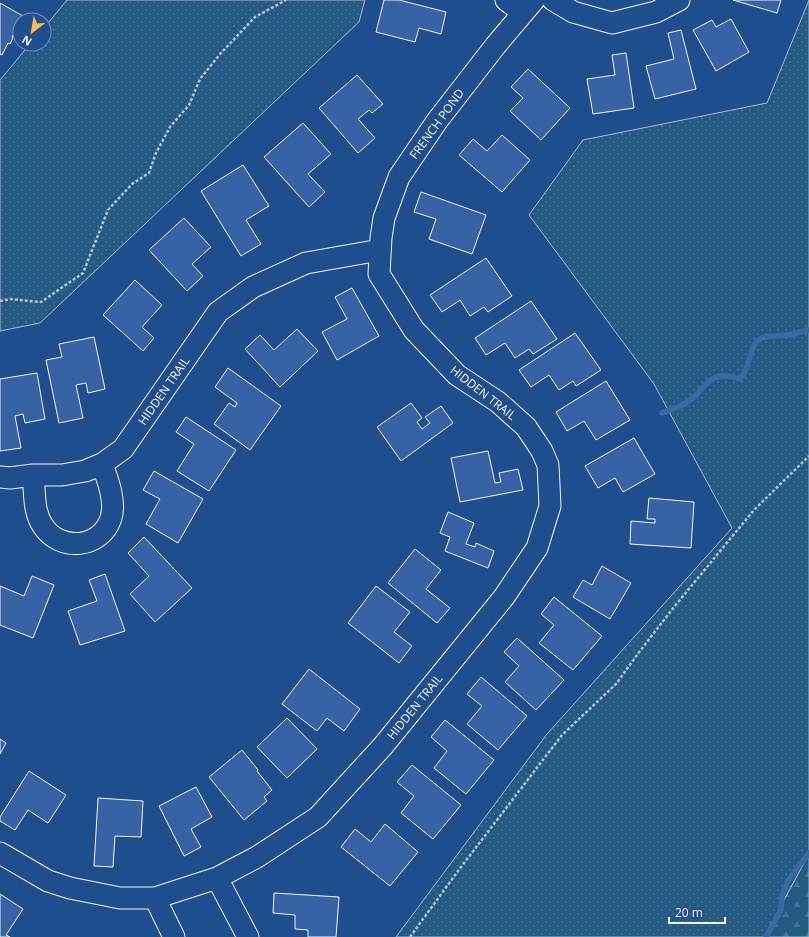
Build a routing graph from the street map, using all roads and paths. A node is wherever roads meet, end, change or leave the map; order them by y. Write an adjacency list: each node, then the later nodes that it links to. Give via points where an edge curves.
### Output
1 (286, 0): 7 (path, via 255,17 200,79 189,105 170,127 149,173 132,184 108,210 84,274 41,302 10,299)
2 (506, 0): 5 (street, FRENCH POND)
3 (553, 0): 4 (street, via 573,12 612,23 656,12)
4 (679, 0)
5 (529, 7): 6 (street, FRENCH POND, via 437,121 399,177 384,218)
6 (380, 250): 9 (street, HIDDEN TRAIL, via 306,263 253,287 218,312 123,449); 13 (street, HIDDEN TRAIL, via 379,274 414,330 457,375 498,402 526,427 542,451 548,465 550,506 537,548 504,597 383,746 318,817 257,857)
7 (0, 301)
8 (809, 456): 17 (path, via 750,515 674,607 616,684 562,735)
9 (102, 464): 10 (street, HIDDEN TRAIL, via 85,471 62,475); 10 (street, via 111,485 112,516 107,528 99,537 88,542 61,542 43,526 37,515)
10 (33, 475): 11 (street, HIDDEN TRAIL, via 10,478)
11 (0, 476)
12 (0, 853): 14 (street, HIDDEN TRAIL, via 48,881 70,888 120,898)
13 (217, 878): 14 (street, HIDDEN TRAIL); 16 (street)
14 (155, 898): 15 (street)
15 (174, 937)
16 (248, 937)
17 (410, 937)

